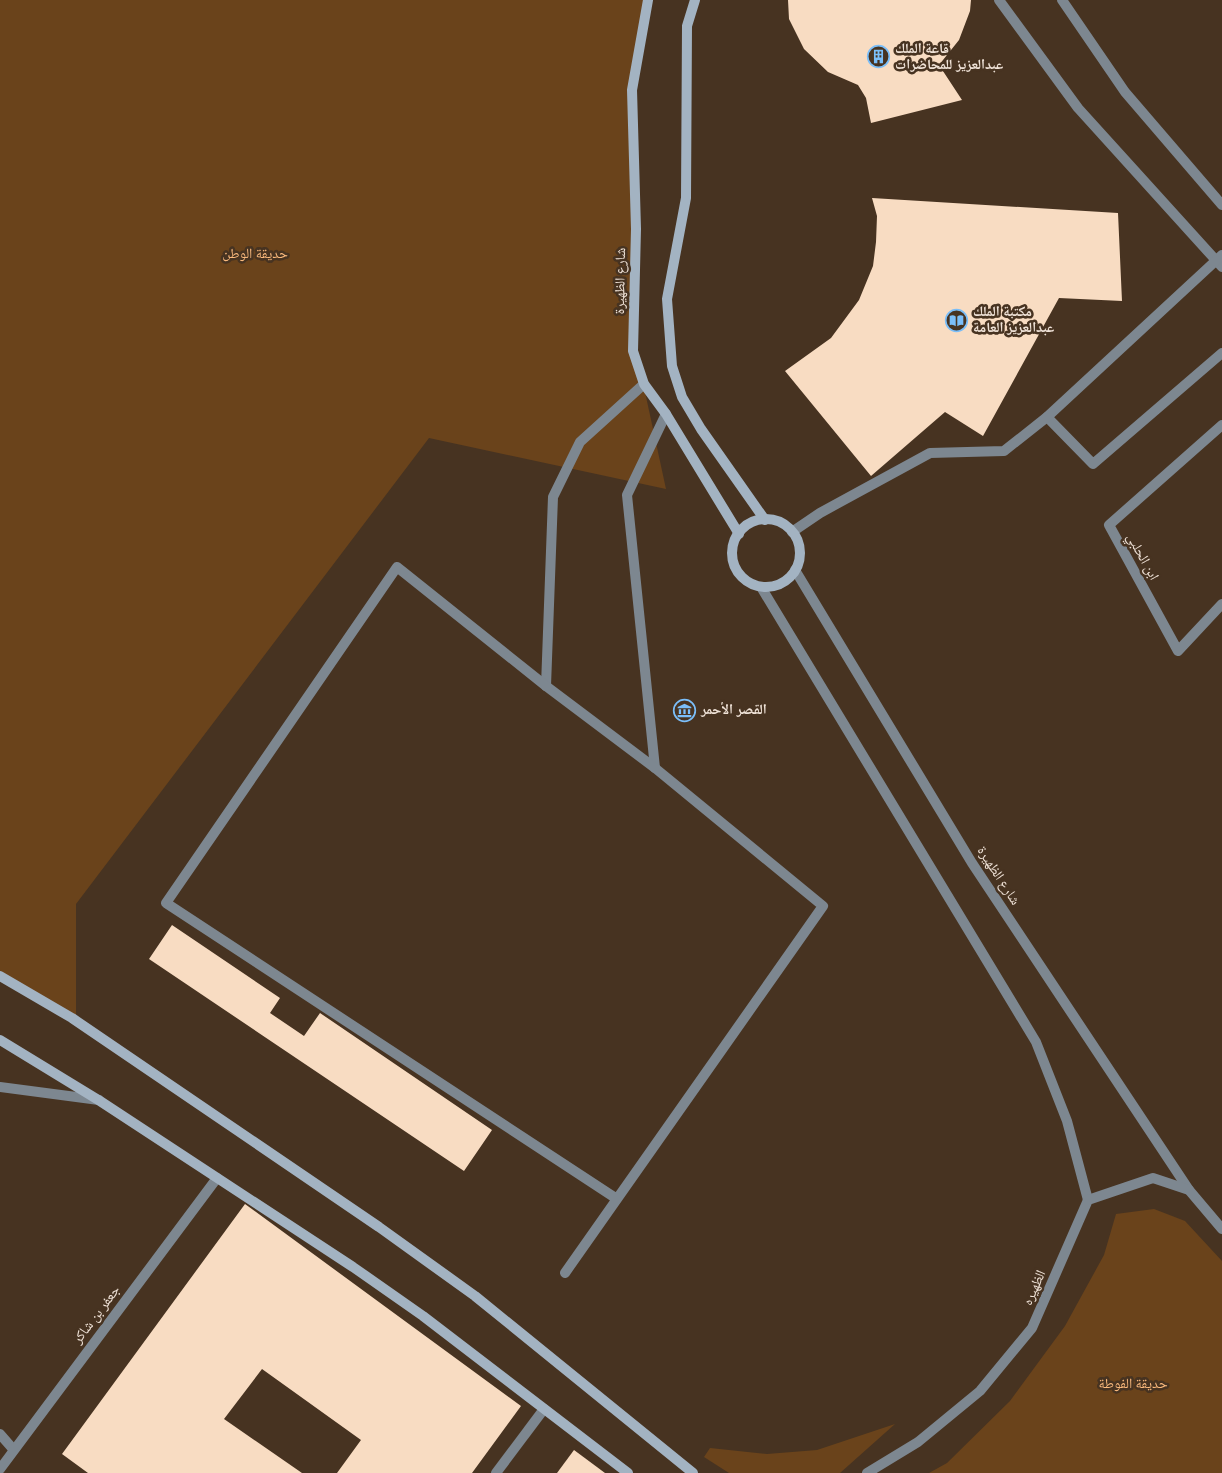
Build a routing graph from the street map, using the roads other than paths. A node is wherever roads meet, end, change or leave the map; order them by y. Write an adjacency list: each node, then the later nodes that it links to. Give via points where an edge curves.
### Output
1 (648, 0): 8 (street, شارع الظهيرة, via 632,90 636,229 633,352)
2 (695, 0): 12 (street, via 687,26 686,198 667,299 672,366 682,397 701,429)
3 (1000, 0): 6 (street, via 1078,108)
4 (1062, 0): 5 (street, via 1124,92)
5 (1222, 204)
6 (1220, 261): 10 (street)
7 (1222, 353): 10 (street, via 1093,464)
8 (644, 384): 9 (street, شارع الظهيرة); 18 (street, via 580,442 553,497)
9 (666, 414): 14 (street, شارع الظهيرة); 19 (street, via 627,495)
10 (1047, 417): 13 (street, via 1004,451 930,453 820,513)
11 (1222, 425): 17 (street, ابن الحلبي, via 1109,525 1178,652)
12 (765, 520): 13 (street, via 780,522); 14 (street, via 750,524)
13 (792, 532): 15 (street, via 800,546)
14 (739, 534): 16 (street, via 733,550 737,571 744,579)
15 (796, 570): 16 (street, via 783,583); 25 (street, شارع الظهيرة, via 972,862)
16 (760, 586): 27 (street, via 1036,1042 1067,1121)
17 (1222, 604)
18 (546, 686): 19 (street); 26 (street, via 397,567 166,903)
19 (655, 768): 26 (street, via 822,906)
20 (0, 976): 36 (street, via 72,1018 459,1285)
21 (0, 1040): 23 (street)
22 (0, 1087): 23 (street)
23 (100, 1101): 24 (street)
24 (217, 1178): 30 (street, via 423,1316); 32 (street, جعفر بن شاكر)
25 (1189, 1190): 27 (street, via 1153,1178); 28 (street)
26 (617, 1199): 29 (street)
27 (1088, 1200): 37 (street, الظهيره, via 1032,1328 980,1391 918,1442)
28 (1222, 1229)
29 (565, 1273)
30 (544, 1409): 34 (street); 35 (street)
31 (0, 1434): 32 (street)
32 (13, 1449): 33 (street, جعفر بن شاكر)
33 (0, 1469)
34 (496, 1473)
35 (628, 1473)
36 (693, 1473)
37 (867, 1473)

